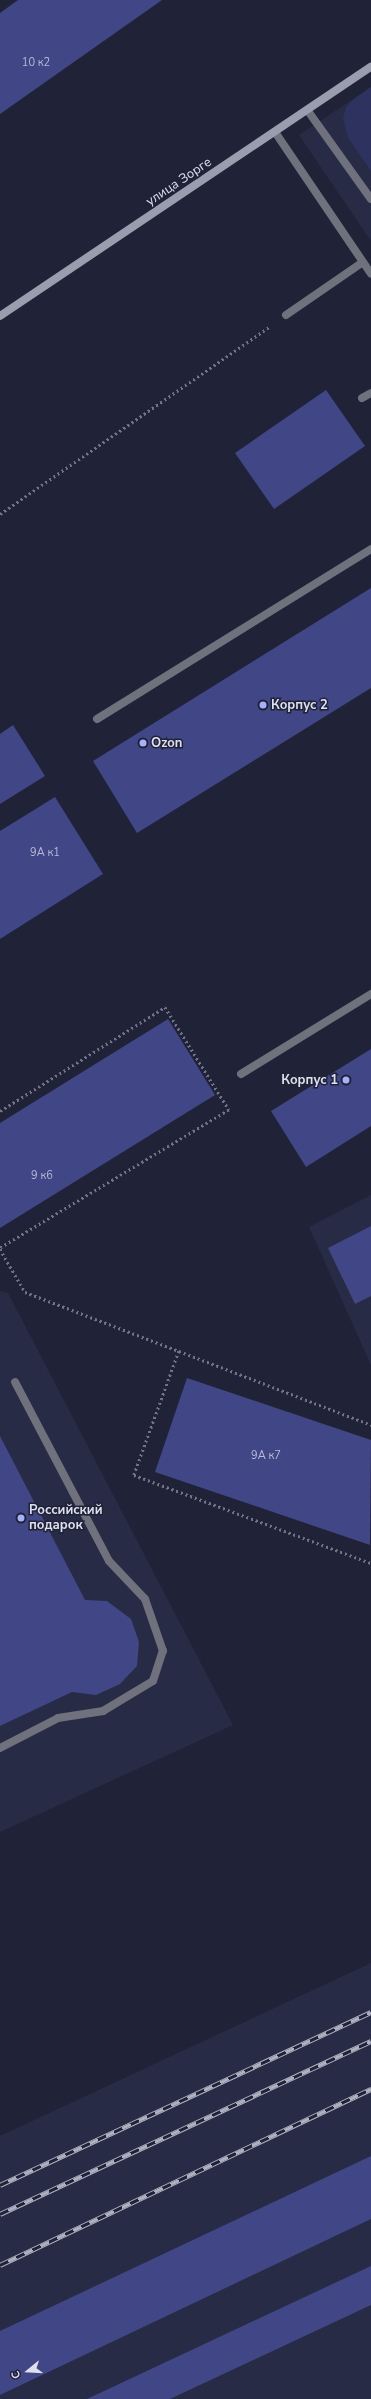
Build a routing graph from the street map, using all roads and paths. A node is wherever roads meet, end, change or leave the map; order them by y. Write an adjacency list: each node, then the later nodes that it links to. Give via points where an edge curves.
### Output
1 (371, 66): 2 (street, улица Зорге)
2 (308, 111): 3 (street, улица Зорге); 4 (lane)
3 (275, 132): 5 (lane); 8 (street, улица Зорге)
4 (371, 199)
5 (363, 262): 6 (lane); 7 (lane)
6 (371, 274)
7 (286, 315): 11 (path)
8 (0, 316)
9 (371, 393): 10 (lane)
10 (362, 398)
11 (0, 514)
12 (371, 549): 13 (lane)
13 (97, 719)
14 (371, 994): 15 (lane)
15 (241, 1074)
16 (0, 1111): 17 (path, via 165,1007 229,1110)
17 (0, 1248): 18 (path, via 25,1292)
18 (179, 1351): 20 (path); 21 (path, via 134,1475)
19 (15, 1382): 22 (lane, via 109,1560 145,1599 164,1651 152,1681 103,1711 58,1718)
20 (371, 1425)
21 (371, 1563)
22 (0, 1748)

